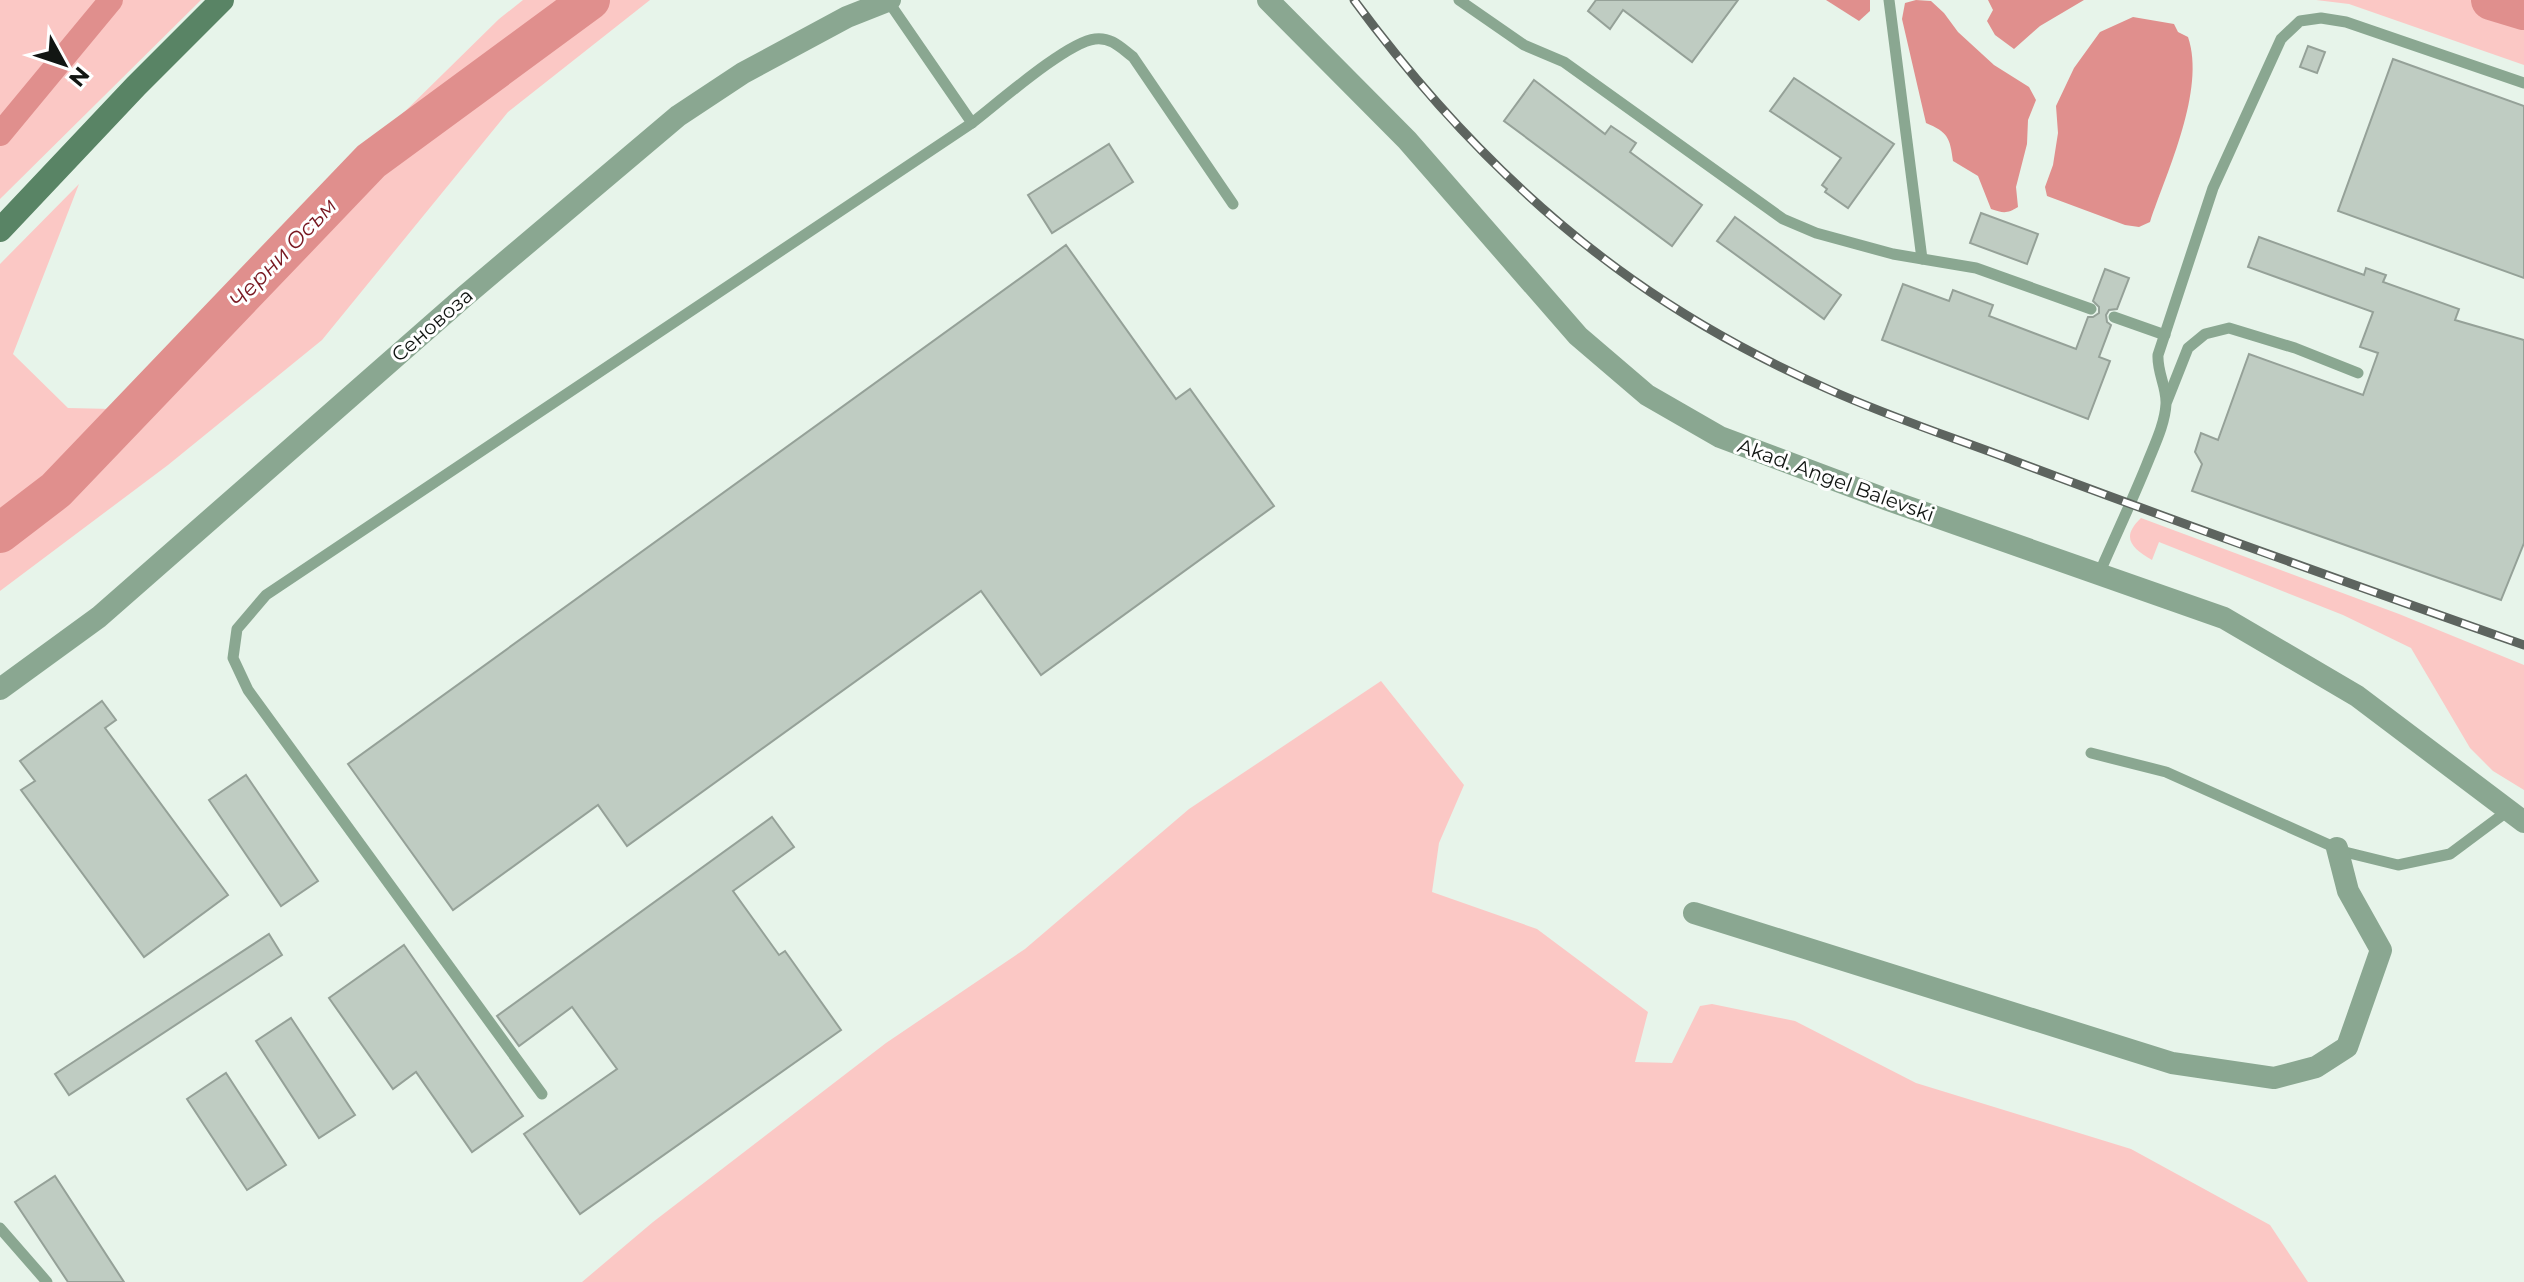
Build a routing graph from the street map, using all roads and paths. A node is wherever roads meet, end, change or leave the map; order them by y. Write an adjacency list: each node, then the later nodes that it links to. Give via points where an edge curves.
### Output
1 (222, 0): 9 (street)
2 (889, 0): 7 (lane); 17 (street, Сеновоза, via 743,73 678,116 99,617)
3 (1268, 0): 16 (street, Akad. Angel Balevski, via 1407,140 1578,336 1647,395 1720,437)
4 (1459, 0): 10 (lane, via 1524,45 1564,62 1783,219 1816,233)
5 (1889, 0): 10 (lane)
6 (2524, 83): 13 (lane, via 2346,22 2300,21 2281,39 2213,188)
7 (972, 123): 8 (lane, via 1075,44 1113,40 1133,57); 22 (lane, via 266,595 237,629 233,658 248,690)
8 (1233, 204)
9 (0, 230)
10 (1922, 259): 11 (lane, via 1976,268)
11 (2091, 309)
12 (2114, 317): 13 (lane)
13 (2165, 335): 15 (lane, via 2157,368)
14 (2358, 373): 15 (lane, via 2229,328 2205,334 2188,348)
15 (2166, 405): 16 (lane)
16 (2099, 574): 19 (street, Akad. Angel Balevski, via 2224,618 2357,696)
17 (0, 689)
18 (2091, 753): 20 (lane, via 2166,772)
19 (2516, 816): 20 (lane, via 2450,854 2398,865)
20 (2337, 848): 21 (street, via 2348,891 2381,950 2347,1047 2316,1067 2274,1078 2172,1063)
21 (1694, 913)
22 (542, 1094)
23 (0, 1228): 24 (lane)
24 (47, 1282)

